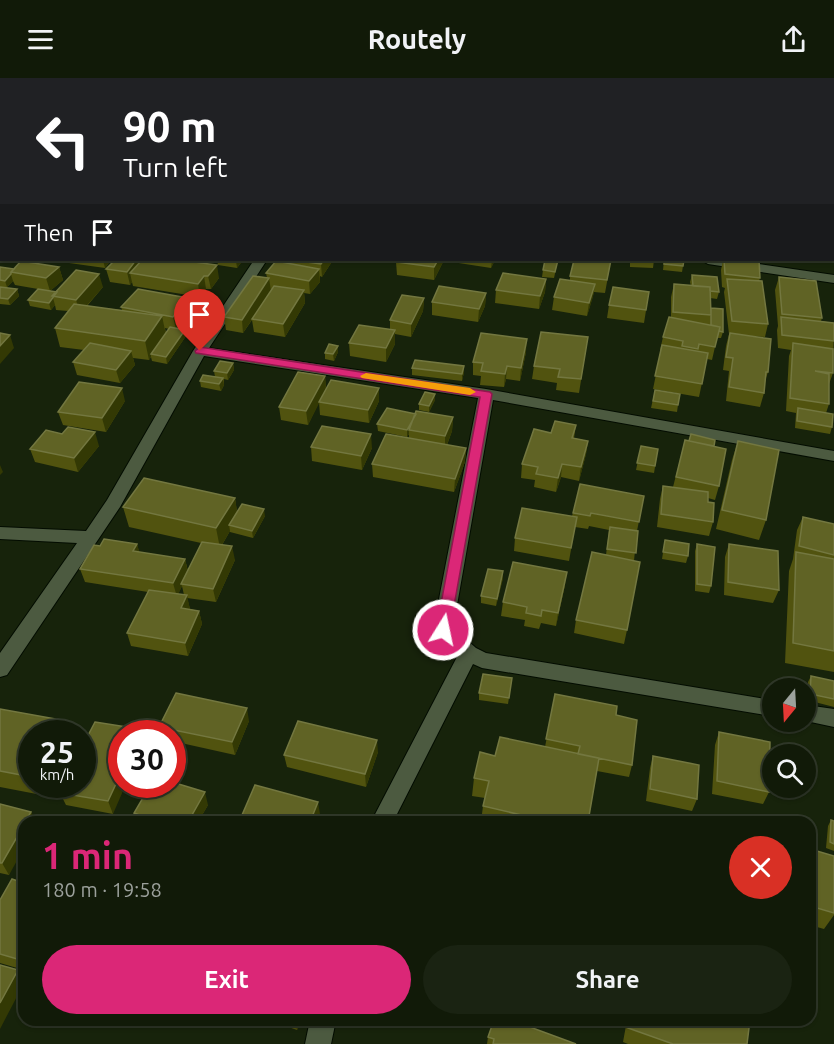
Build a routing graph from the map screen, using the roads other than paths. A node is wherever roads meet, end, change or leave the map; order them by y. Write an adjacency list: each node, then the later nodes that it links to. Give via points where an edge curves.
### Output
1 (259, 261): 5 (street)
2 (723, 261): 3 (street)
3 (768, 264): 4 (street)
4 (834, 279)
5 (200, 351): 6 (street); 9 (street, via 114,503)
6 (486, 394): 7 (street); 10 (street, via 443,630)
7 (834, 456)
8 (0, 533): 9 (street)
9 (90, 537): 11 (street)
10 (468, 652): 12 (street, via 482,660); 15 (street)
11 (0, 669)
12 (762, 706)
13 (816, 715): 14 (street)
14 (834, 718)
15 (385, 816)
16 (322, 1026): 17 (street)
17 (318, 1044)

